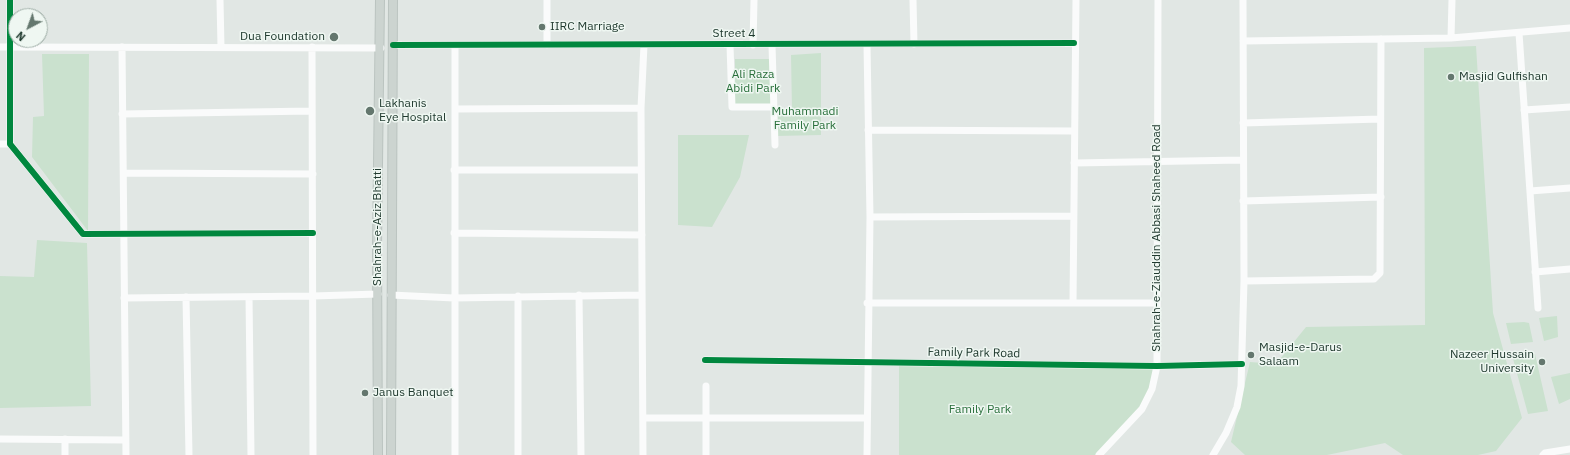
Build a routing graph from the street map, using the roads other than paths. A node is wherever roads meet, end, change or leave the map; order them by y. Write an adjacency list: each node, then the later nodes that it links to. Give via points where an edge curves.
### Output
1 (220, 0): 28 (street)
2 (380, 0): 31 (main road, Shahrah-e-Aziz Bhatti)
3 (392, 0): 25 (main road, Shahrah-e-Aziz Bhatti)
4 (547, 0): 19 (street)
5 (754, 0): 22 (street)
6 (913, 0): 17 (street)
7 (1076, 0): 16 (street)
8 (1158, 0): 47 (street, Shahrah-e-Ziauddin Abbasi Shaheed Road)
9 (1243, 0): 15 (street)
10 (1452, 0): 13 (street)
11 (1570, 28): 12 (street)
12 (1519, 33): 13 (street); 36 (street)
13 (1451, 38): 14 (street)
14 (1381, 39): 15 (street); 39 (street)
15 (1242, 41): 40 (street)
16 (1074, 43): 17 (street, Street 4); 42 (street)
17 (914, 44): 24 (street, Street 4)
18 (455, 45): 19 (street, Street 4); 25 (street, Street 4); 35 (street)
19 (547, 45): 20 (street, Street 4)
20 (644, 45): 21 (street, Street 4); 33 (street)
21 (730, 45): 22 (street, Street 4); 34 (street, via 732,107)
22 (753, 45): 23 (street, Street 4)
23 (772, 45): 24 (street, Street 4); 34 (street)
24 (867, 45): 41 (street)
25 (393, 46): 67 (main road, Shahrah-e-Aziz Bhatti)
26 (48, 47): 27 (street)
27 (122, 47): 28 (street); 38 (street)
28 (221, 47): 29 (street)
29 (312, 47): 31 (street); 37 (street)
30 (11, 48): 44 (street)
31 (381, 48): 66 (main road, Shahrah-e-Aziz Bhatti)
32 (1570, 107): 36 (street)
33 (641, 108): 35 (street); 50 (street)
34 (774, 108): 45 (street)
35 (454, 109): 49 (street)
36 (1524, 110): 54 (street)
37 (312, 111): 38 (street); 52 (street)
38 (122, 114): 51 (street)
39 (1380, 119): 40 (street); 55 (street)
40 (1243, 123): 46 (street)
41 (868, 130): 42 (street); 58 (street)
42 (1074, 131): 48 (street)
43 (0, 144): 44 (street)
44 (10, 144): 61 (street, via 83,234)
45 (775, 145)
46 (1242, 160): 47 (street); 56 (street)
47 (1157, 162): 48 (street); 78 (street, Shahrah-e-Ziauddin Abbasi Shaheed Road)
48 (1074, 163): 57 (street)
49 (454, 170): 50 (street); 60 (street)
50 (642, 170): 62 (street)
51 (124, 173): 52 (street); 61 (street)
52 (313, 174): 59 (street)
53 (1570, 188): 54 (street)
54 (1530, 191): 64 (street)
55 (1381, 197): 56 (street); 65 (street, via 1378,277)
56 (1242, 201): 65 (street)
57 (1073, 216): 58 (street); 77 (street)
58 (870, 217): 76 (street)
59 (313, 233): 61 (street); 70 (street)
60 (454, 233): 62 (street); 75 (street)
61 (123, 235): 74 (street)
62 (642, 235): 69 (street)
63 (1570, 269): 64 (street)
64 (1535, 272): 79 (street)
65 (1244, 281): 82 (street)
66 (378, 294): 70 (street); 97 (main road, Shahrah-e-Aziz Bhatti)
67 (391, 294): 75 (street); 98 (main road, Shahrah-e-Aziz Bhatti)
68 (579, 295): 69 (street); 71 (street); 101 (street)
69 (642, 295): 85 (street)
70 (313, 296): 73 (street); 96 (street)
71 (518, 296): 75 (street); 100 (street)
72 (186, 297): 73 (street); 74 (street); 94 (street)
73 (250, 297): 95 (street)
74 (124, 298): 90 (street)
75 (454, 298): 99 (street)
76 (867, 303): 77 (street); 81 (street)
77 (1073, 303): 78 (street)
78 (1157, 303): 83 (street, Shahrah-e-Ziauddin Abbasi Shaheed Road)
79 (1538, 308)
80 (705, 360): 81 (street, Family Park Road)
81 (867, 363): 83 (street, Family Park Road); 87 (street)
82 (1242, 364): 83 (street, Family Park Road); 106 (street, via 1237,407)
83 (1157, 366): 105 (street, Shahrah-e-Ziauddin Abbasi Shaheed Road, via 1152,389 1142,409)
84 (706, 386): 86 (street)
85 (642, 418): 86 (street); 102 (street)
86 (706, 418): 87 (street); 103 (street)
87 (867, 418): 104 (street)
88 (0, 439): 89 (street)
89 (65, 439): 90 (street); 92 (street)
90 (125, 440): 93 (street)
91 (1570, 449): 107 (street)
92 (66, 455)
93 (126, 455)
94 (189, 455)
95 (251, 455)
96 (313, 455)
97 (378, 455)
98 (390, 455)
99 (455, 455)
100 (518, 455)
101 (581, 455)
102 (643, 455)
103 (706, 455)
104 (867, 455)
105 (1098, 455)
106 (1213, 455)
107 (1543, 455)

